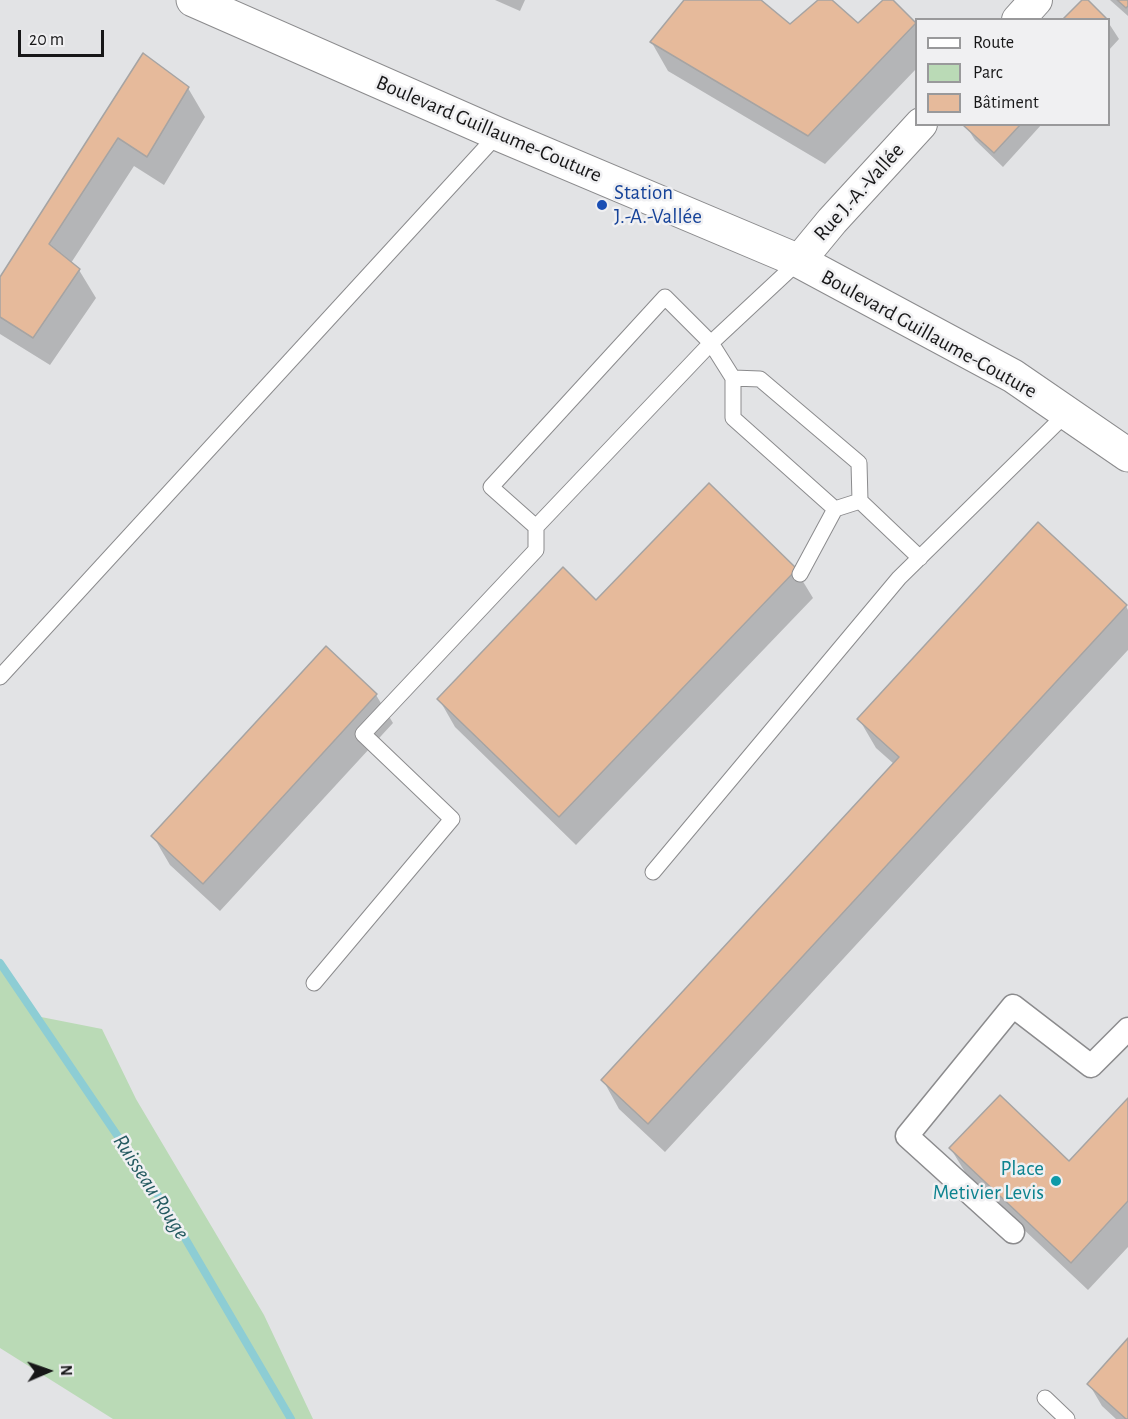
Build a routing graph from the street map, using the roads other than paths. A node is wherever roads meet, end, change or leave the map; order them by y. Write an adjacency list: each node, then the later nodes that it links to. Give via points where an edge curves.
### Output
1 (193, 0): 5 (main road, Boulevard Guillaume-Couture)
2 (1036, 0): 3 (street)
3 (1020, 18)
4 (919, 126): 6 (street, Rue J.-A.-Vallée)
5 (498, 134): 6 (main road, Boulevard Guillaume-Couture); 16 (lane)
6 (799, 261): 7 (lane); 9 (main road, Boulevard Guillaume-Couture, via 1013,376)
7 (711, 343): 8 (lane); 13 (lane); 13 (lane, via 664,297 491,487)
8 (733, 378): 11 (lane, via 760,379 859,463); 12 (lane, via 733,418)
9 (1067, 413): 10 (main road, Boulevard Guillaume-Couture); 14 (lane)
10 (1128, 456)
11 (860, 501): 12 (lane); 14 (lane)
12 (835, 508): 15 (lane)
13 (536, 526): 18 (lane, via 536,550 363,734 452,819)
14 (920, 558): 17 (lane, via 899,578)
15 (800, 574)
16 (0, 677)
17 (653, 872)
18 (314, 983)
19 (1128, 1029): 20 (street, via 1091,1066 1013,1006 907,1136)
20 (1013, 1232)
21 (1045, 1398): 22 (lane)
22 (1067, 1419)

